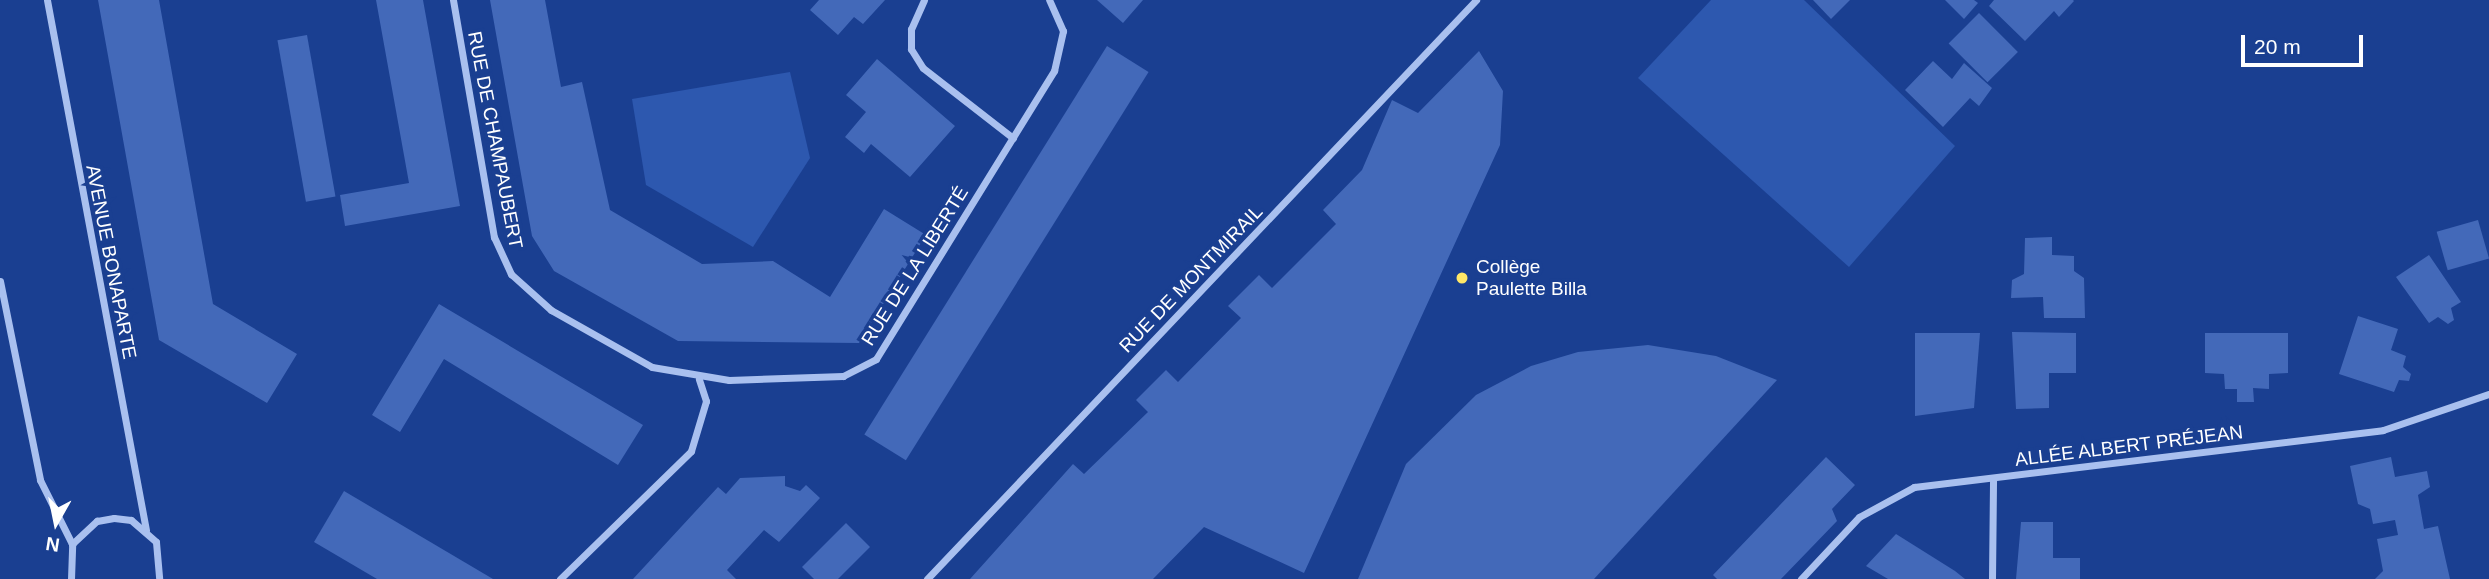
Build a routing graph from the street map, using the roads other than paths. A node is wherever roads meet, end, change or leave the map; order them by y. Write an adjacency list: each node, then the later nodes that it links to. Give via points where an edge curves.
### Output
1 (47, 0): 11 (street, AVENUE BONAPARTE)
2 (453, 0): 8 (street, RUE DE CHAMPAUBERT, via 495,237 511,274 551,310 652,368)
3 (924, 0): 6 (street, via 911,29 911,49 923,68)
4 (1049, 0): 6 (street, RUE DE LA LIBERTÉ, via 1060,13 1061,48)
5 (1476, 0): 17 (street, RUE DE MONTMIRAIL)
6 (1013, 138): 8 (street, RUE DE LA LIBERTÉ, via 876,359 843,376)
7 (0, 281): 12 (street, via 40,480)
8 (699, 379): 16 (street, via 706,401 691,451)
9 (2489, 394): 10 (street, ALLÉE ALBERT PRÉJEAN, via 2383,430)
10 (1993, 480): 18 (street, ALLÉE ALBERT PRÉJEAN, via 1914,488 1881,501); 19 (street)
11 (146, 530): 12 (street, via 114,518 97,521); 13 (street, AVENUE BONAPARTE, via 159,550)
12 (72, 544): 14 (street)
13 (160, 577): 15 (street)
14 (71, 579)
15 (169, 579)
16 (560, 579)
17 (927, 579)
18 (1801, 579)
19 (1992, 579)

